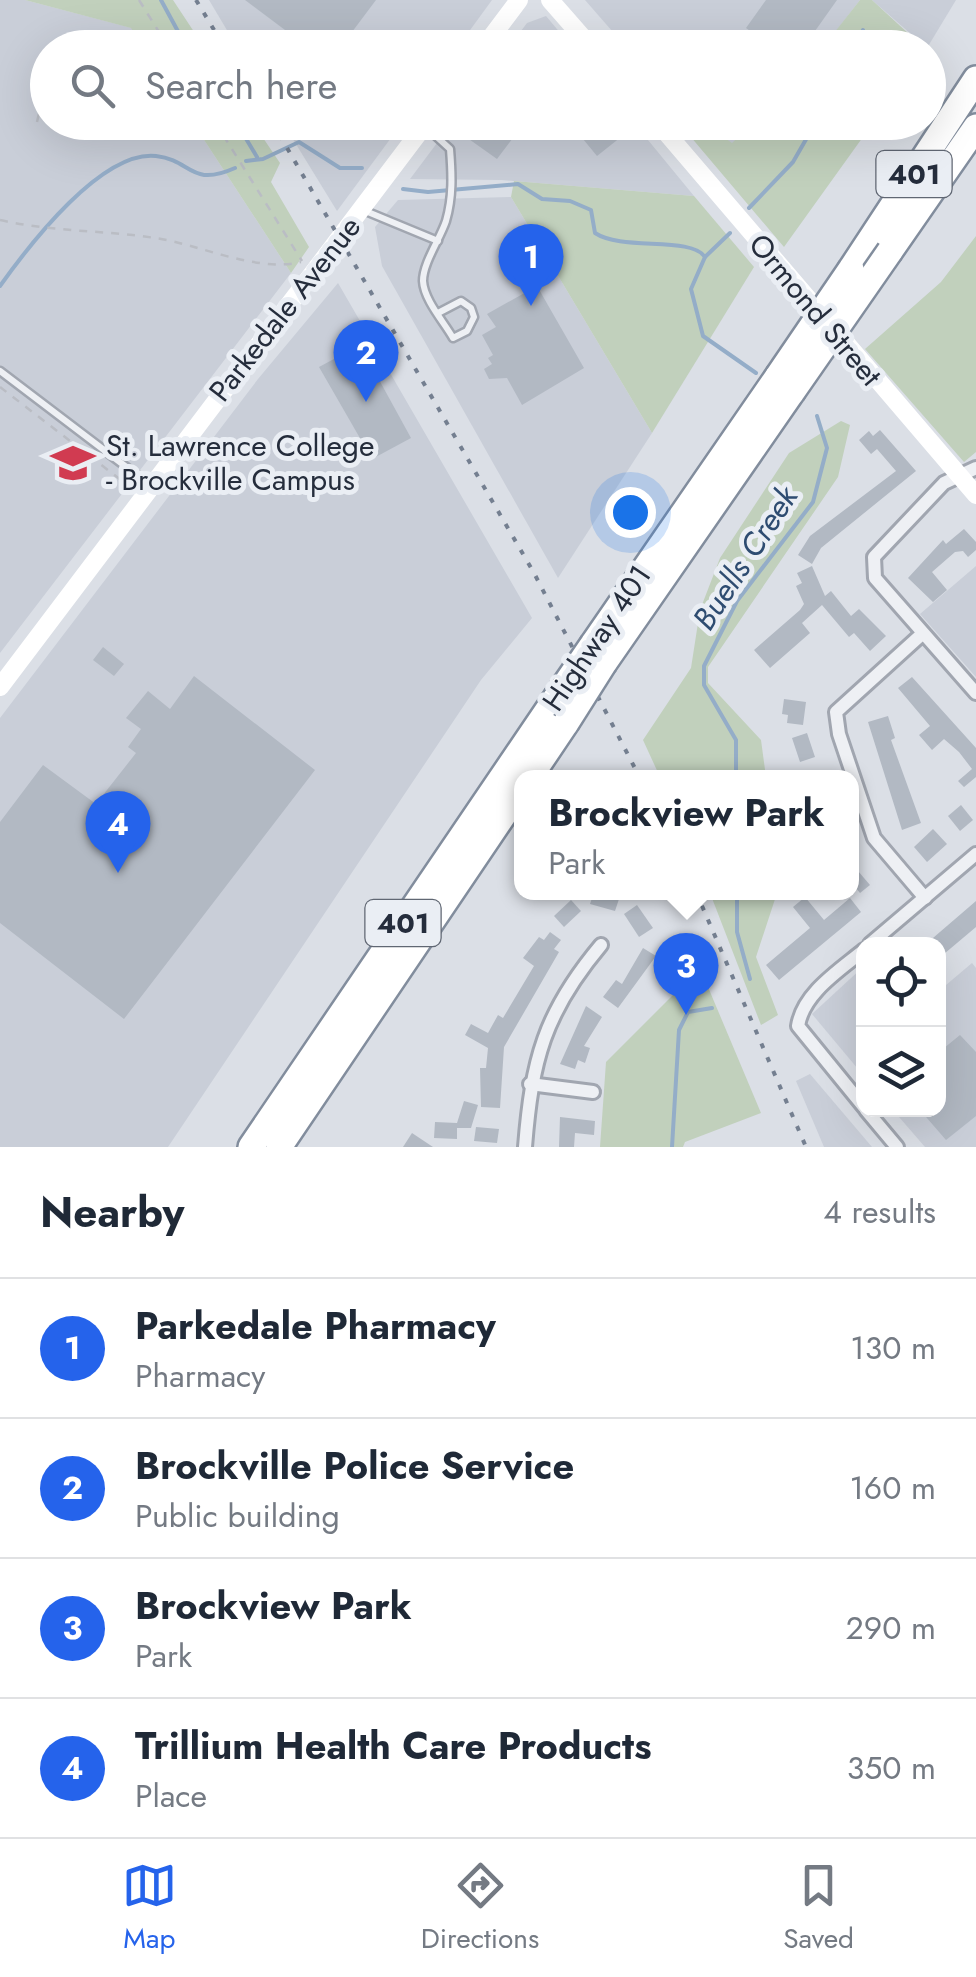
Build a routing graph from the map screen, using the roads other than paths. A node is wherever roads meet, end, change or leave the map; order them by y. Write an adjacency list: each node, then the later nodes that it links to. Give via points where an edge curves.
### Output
1 (519, 0): 3 (main road)
2 (550, 0): 4 (main road)
3 (496, 30)
4 (576, 30)
5 (976, 78): 6 (highway, Highway 401 / 401, bridge)
6 (946, 124)
7 (976, 128): 16 (highway, Highway 401 / 401, bridge)
8 (413, 140): 12 (main road, Parkedale Avenue)
9 (441, 140): 13 (lane, via 450,149 452,184)
10 (672, 140): 18 (main road, Ormond Street)
11 (935, 140): 16 (highway, Highway 401 / 401, bridge)
12 (362, 209): 13 (lane); 19 (main road, Parkedale Avenue)
13 (438, 241): 14 (lane, via 423,279)
14 (438, 313): 14 (lane, via 453,338 474,317 460,301)
15 (0, 371): 19 (lane)
16 (785, 384): 24 (highway, Highway 401 / 401, bridge)
17 (976, 468): 18 (street)
18 (957, 474): 20 (main road, Ormond Street); 21 (street, via 875,556 875,578)
19 (147, 490): 22 (main road, Parkedale Avenue)
20 (976, 495)
21 (922, 634): 23 (street); 27 (street, via 836,712)
22 (0, 688)
23 (976, 693)
24 (561, 710): 25 (highway, Highway 401 / 401); 26 (highway, Highway 401 / 401)
25 (518, 770)
26 (532, 770)
27 (851, 770)
28 (514, 776): 40 (highway, Highway 401 / 401)
29 (859, 793): 32 (street, via 874,838)
30 (514, 799): 41 (highway, 401)
31 (976, 854): 32 (street)
32 (925, 898): 33 (street)
33 (878, 937)
34 (601, 945): 36 (street, via 542,1033)
35 (856, 957): 38 (street, via 800,1012 798,1026)
36 (530, 1084): 37 (street); 42 (street)
37 (593, 1092)
38 (856, 1097)
39 (872, 1117): 43 (street)
40 (251, 1147)
41 (280, 1147)
42 (524, 1147)
43 (897, 1147)

